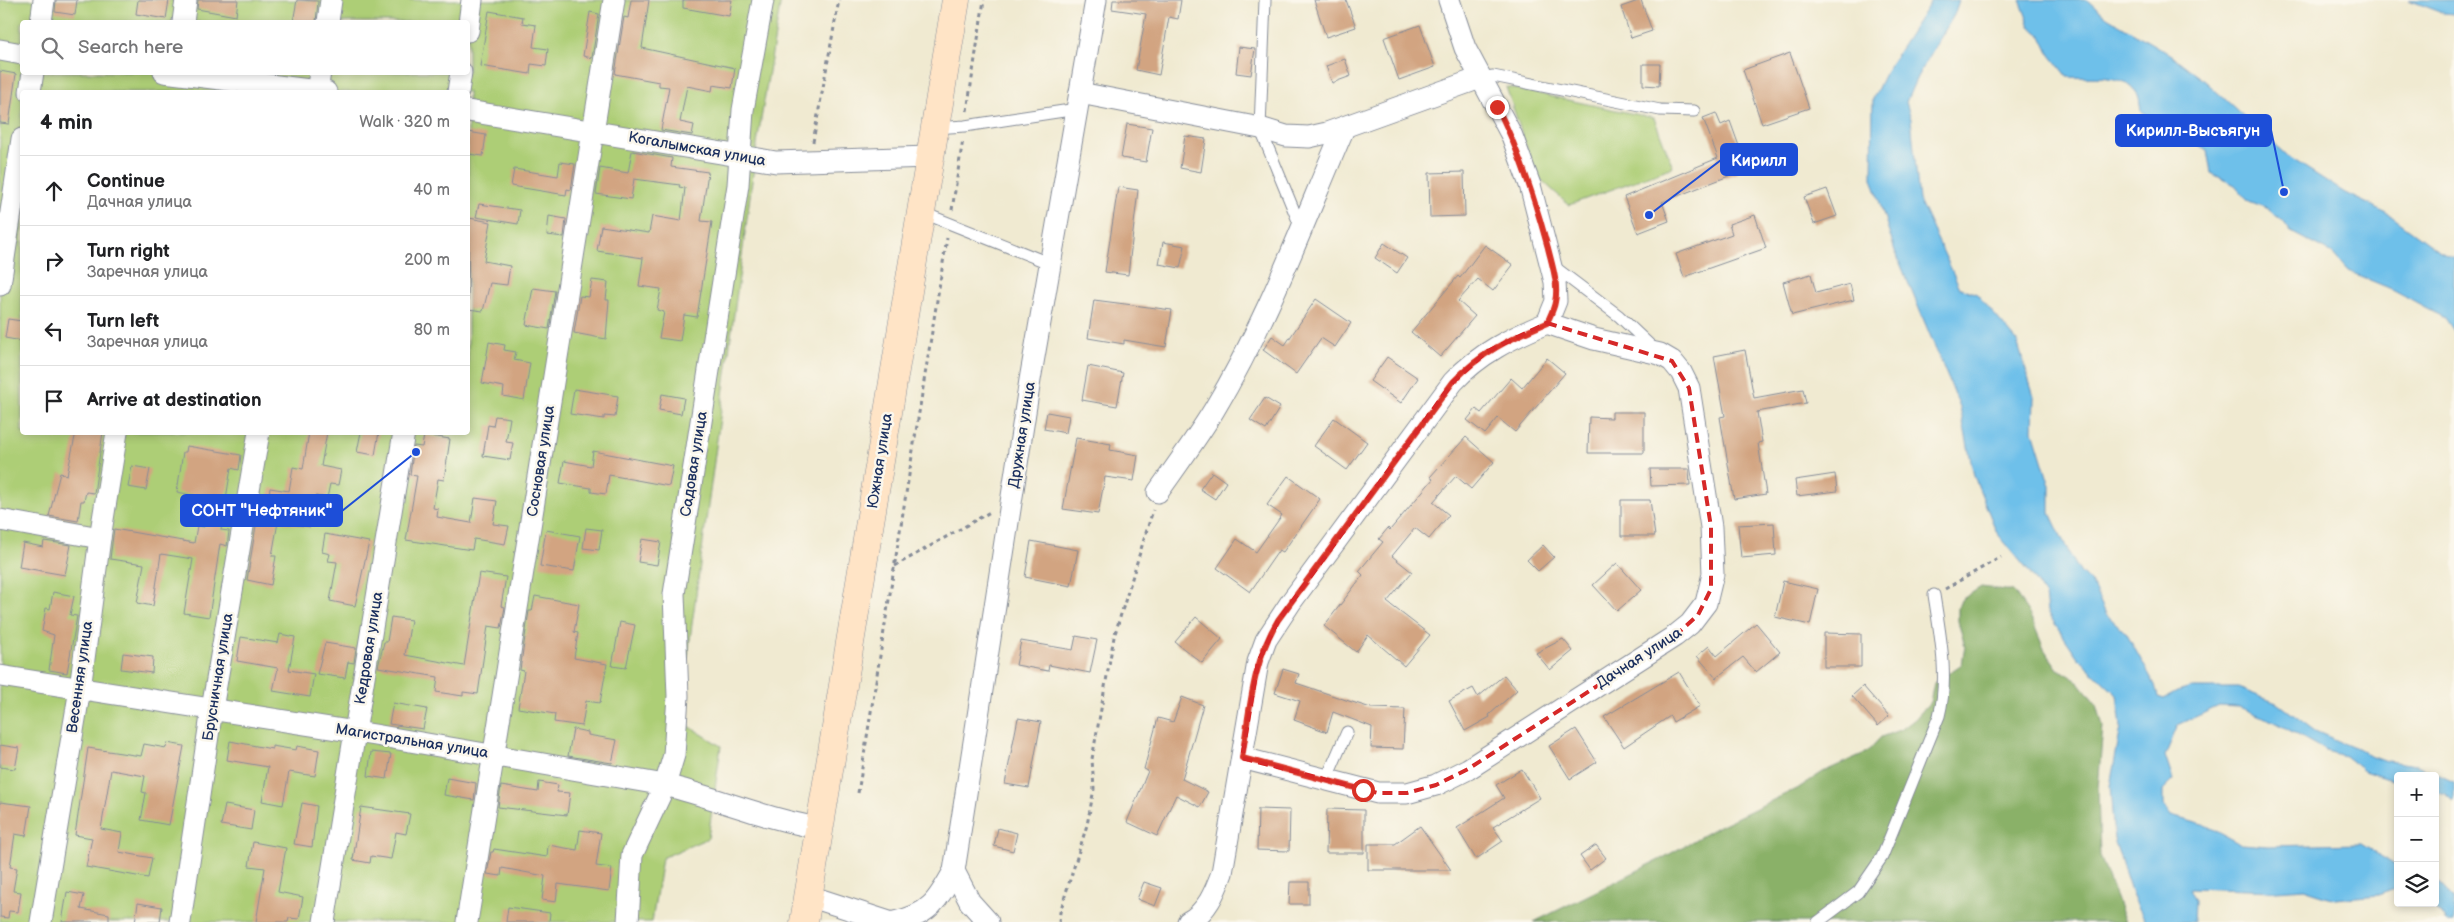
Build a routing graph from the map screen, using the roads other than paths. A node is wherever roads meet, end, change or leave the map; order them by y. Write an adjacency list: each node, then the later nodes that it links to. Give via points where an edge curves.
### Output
1 (44, 0): 11 (street)
2 (186, 0): 12 (street)
3 (331, 0): 13 (street)
4 (472, 0): 14 (street)
5 (614, 0): 30 (street, Сосновая улица)
6 (763, 0): 32 (street, Садовая улица, via 743,110)
7 (956, 0): 27 (street, Южная улица)
8 (1096, 0): 24 (street, Дружная улица)
9 (1265, 0): 28 (lane)
10 (1449, 0): 20 (street, via 1465,48)
11 (41, 20)
12 (183, 20)
13 (328, 20)
14 (469, 20)
15 (0, 50): 16 (street)
16 (20, 54)
17 (33, 75): 22 (street)
18 (461, 75): 23 (street)
19 (172, 78): 21 (street)
20 (1480, 78): 26 (lane, via 1494,76 1660,110); 29 (street); 37 (street, via 1512,136 1530,185)
21 (320, 87)
22 (30, 90)
23 (458, 90)
24 (1079, 101): 27 (lane, via 965,126); 28 (street); 36 (street, Дружная улица)
25 (470, 111): 30 (street, Когалымская улица)
26 (1694, 111)
27 (934, 128): 33 (street, Южная улица)
28 (1260, 128): 29 (street, via 1286,136 1309,137); 35 (lane)
29 (1344, 128): 35 (street)
30 (594, 131): 32 (street, Когалымская улица); 53 (street, Сосновая улица)
31 (20, 152): 38 (street)
32 (740, 157): 33 (street, Когалымская улица, via 776,162); 56 (street, Садовая улица, via 674,594 678,696 674,755)
33 (929, 157): 34 (street, Южная улица)
34 (921, 212): 36 (lane); 57 (street, Южная улица)
35 (1301, 228): 44 (street, via 1233,375 1213,411)
36 (1051, 264): 58 (street, Дружная улица)
37 (1552, 265): 39 (street, via 1556,301); 40 (lane, via 1619,316)
38 (0, 285)
39 (1547, 323): 40 (street, Дачная улица, via 1594,339); 54 (street, via 1486,352 1458,377 1278,620 1258,662)
40 (1660, 354): 55 (street, Дачная улица, via 1672,361 1689,388 1711,527 1712,589 1698,615 1675,636 1468,769 1436,786 1407,793 1378,793)
41 (117, 435): 46 (street, Весенняя улица)
42 (258, 435): 50 (street, Брусничная улица)
43 (404, 435): 51 (street, Кедровая улица)
44 (1158, 492)
45 (0, 520): 46 (street)
46 (100, 538): 49 (street, Весенняя улица)
47 (1934, 595): 70 (lane, via 1944,696 1939,716 1882,857 1858,892)
48 (0, 676): 49 (street, Магистральная улица)
49 (80, 689): 50 (street, Магистральная улица); 60 (street, Весенняя улица)
50 (212, 709): 51 (street, Магистральная улица); 61 (street, Брусничная улица)
51 (355, 732): 53 (street, Магистральная улица); 62 (street, Кедровая улица)
52 (1347, 732): 55 (lane)
53 (494, 755): 56 (street, Магистральная улица); 63 (street, Сосновая улица)
54 (1242, 758): 55 (street, Дачная улица); 69 (street, via 1222,873 1208,904)
55 (1326, 780)
56 (665, 785): 57 (street, Магистральная улица, via 692,791 764,817); 64 (street, Садовая улица, via 632,855)
57 (819, 828): 59 (street, Южная улица)
58 (954, 871): 67 (street, Дружная улица, via 932,907 912,919); 68 (street, via 970,902)
59 (809, 896): 65 (street, Южная улица); 66 (street)
60 (41, 922)
61 (180, 922)
62 (324, 922)
63 (467, 922)
64 (628, 922)
65 (804, 922)
66 (889, 922)
67 (894, 922)
68 (988, 922)
69 (1188, 922)
70 (1818, 922)

